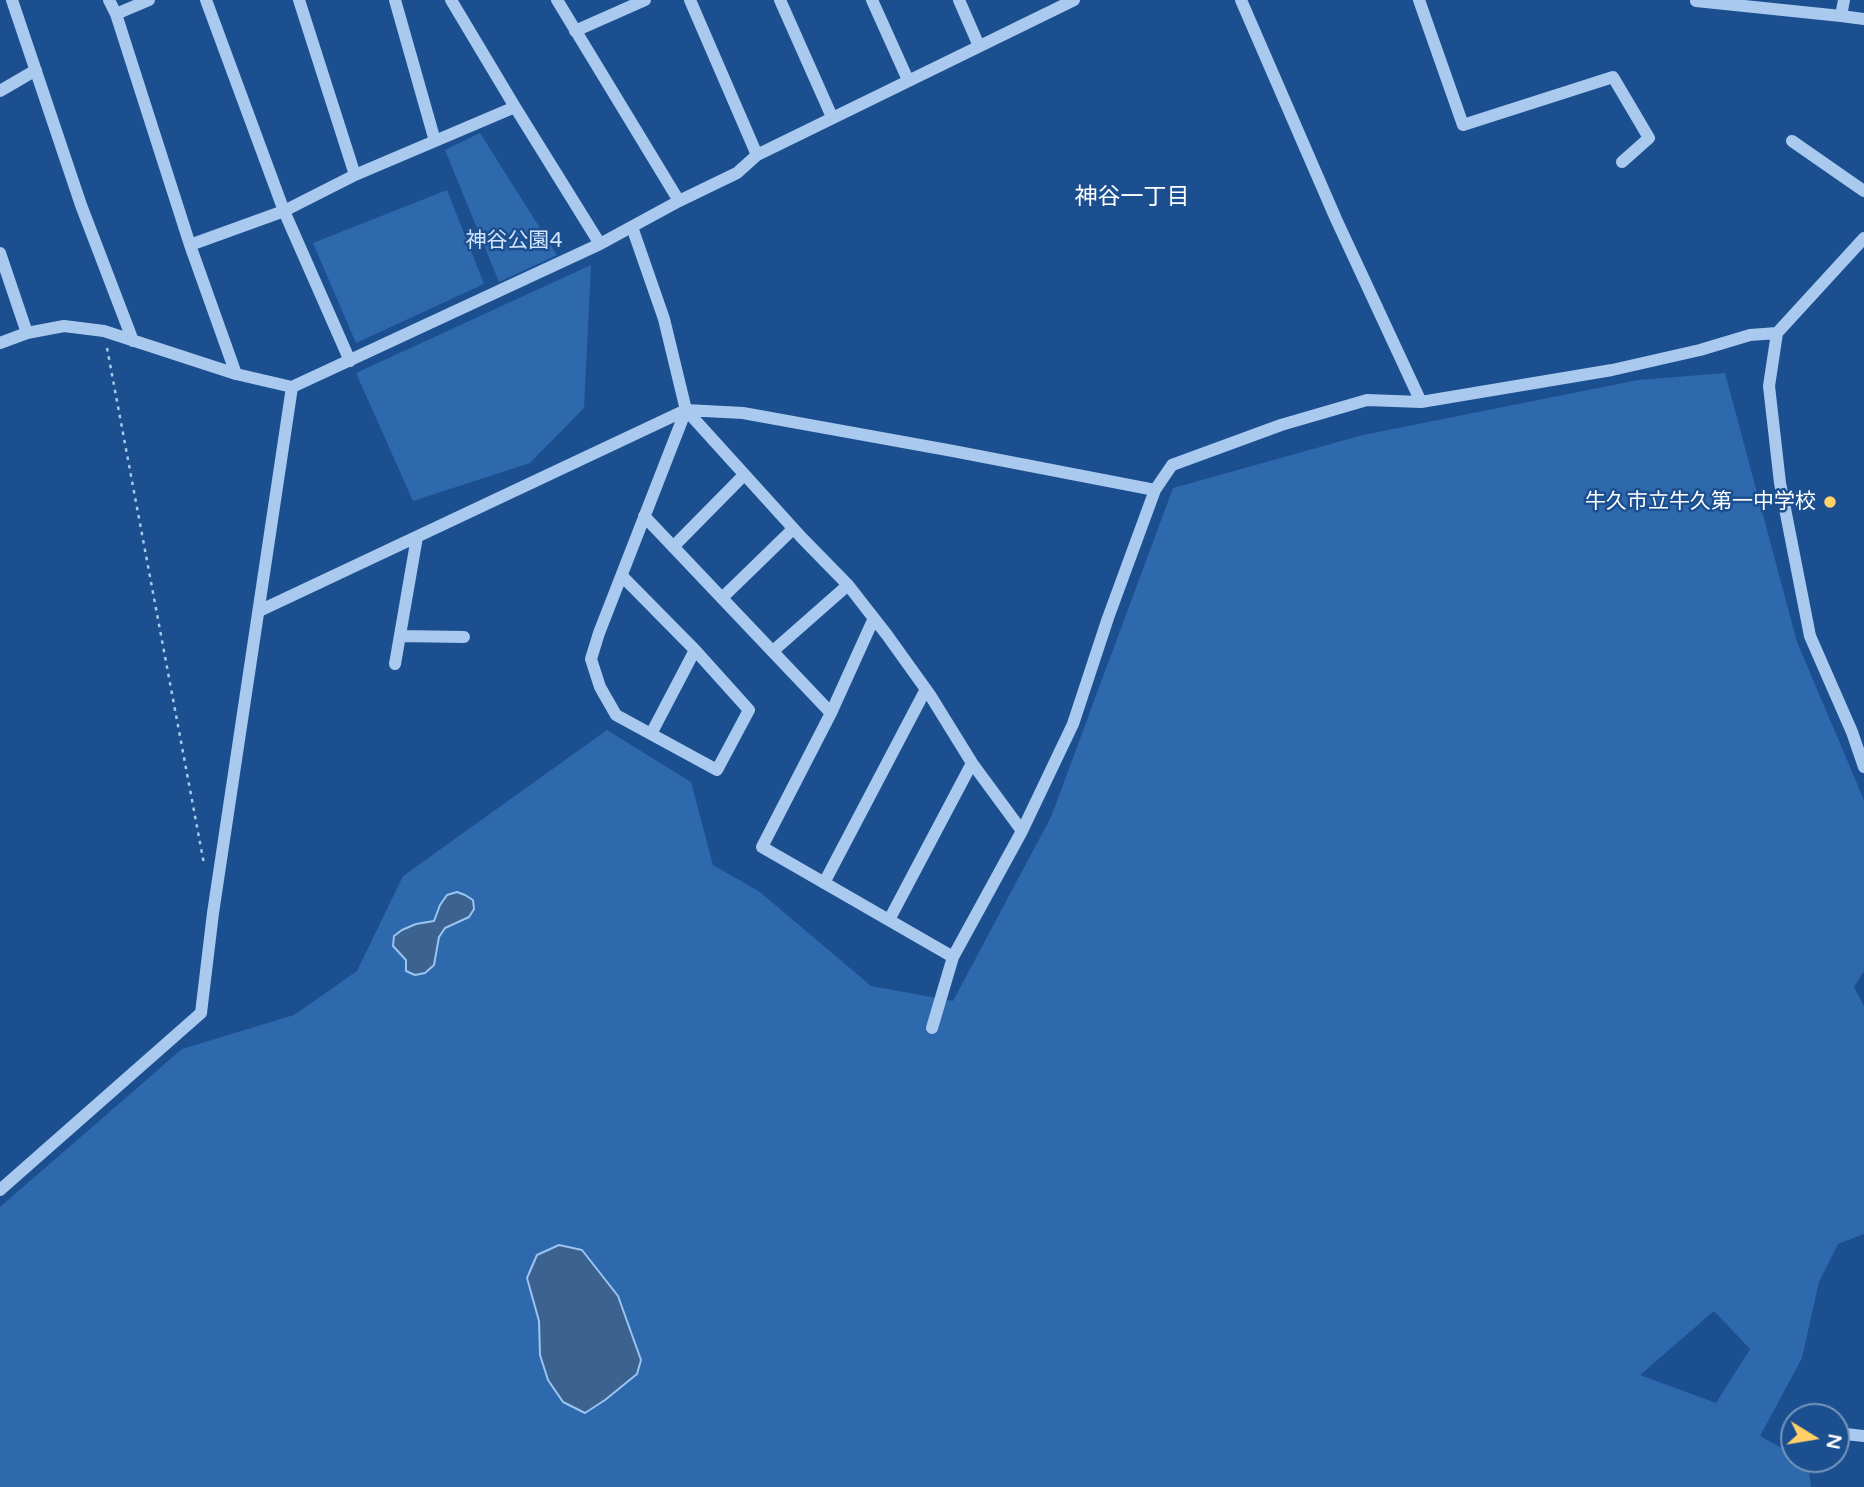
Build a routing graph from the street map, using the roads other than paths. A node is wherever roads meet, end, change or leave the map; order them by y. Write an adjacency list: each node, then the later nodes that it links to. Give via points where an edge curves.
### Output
1 (12, 0): 26 (street)
2 (109, 0): 21 (street)
3 (149, 0): 21 (street)
4 (206, 0): 38 (street)
5 (299, 0): 35 (street)
6 (395, 0): 31 (street)
7 (451, 0): 29 (street)
8 (557, 0): 24 (street)
9 (645, 0): 24 (street)
10 (690, 0): 33 (street)
11 (780, 0): 30 (street)
12 (872, 0): 27 (street)
13 (959, 0): 25 (street)
14 (1074, 0): 20 (street)
15 (1241, 0): 51 (street)
16 (1419, 0): 34 (street, via 1463,125 1613,77 1649,138)
17 (1844, 0): 22 (street)
18 (1696, 1): 19 (street)
19 (1763, 4): 22 (street)
20 (1051, 5): 25 (street)
21 (116, 14): 42 (street)
22 (1841, 16): 23 (street)
23 (1864, 19)
24 (575, 31): 37 (street)
25 (979, 46): 27 (street)
26 (36, 69): 28 (street); 46 (street)
27 (908, 80): 30 (street)
28 (0, 91)
29 (515, 107): 31 (street); 41 (street)
30 (832, 117): 33 (street)
31 (435, 141): 35 (street)
32 (1792, 141): 36 (street)
33 (757, 155): 37 (street, via 737,173)
34 (1622, 162)
35 (355, 175): 38 (street)
36 (1864, 191)
37 (679, 201): 39 (street)
38 (284, 211): 42 (street); 48 (street)
39 (632, 227): 41 (street); 52 (street, via 664,319)
40 (1864, 239): 45 (street)
41 (600, 244): 48 (street)
42 (190, 245): 49 (street)
43 (0, 253): 44 (street)
44 (27, 333): 46 (street, via 64,326 104,331); 47 (street)
45 (1777, 334): 51 (street, via 1750,335 1612,370); 73 (street, via 1769,386 1780,483 1810,636)
46 (133, 341): 49 (street)
47 (0, 344)
48 (350, 361): 50 (street)
49 (236, 374): 50 (street)
50 (292, 387): 62 (street)
51 (1421, 402): 54 (street, via 1367,400 1281,425 1172,466)
52 (686, 410): 53 (street); 54 (street, via 743,413); 55 (street); 57 (street)
53 (744, 475): 56 (street); 58 (street)
54 (1155, 490): 74 (street, via 1073,724)
55 (644, 516): 58 (street); 59 (street)
56 (793, 529): 60 (street); 61 (street)
57 (417, 537): 62 (street); 64 (street)
58 (673, 547): 61 (street)
59 (622, 576): 66 (street); 71 (street, via 591,659 615,715)
60 (848, 585): 63 (street); 67 (street)
61 (722, 598): 67 (street)
62 (260, 611): 79 (street, via 201,1013)
63 (874, 618): 69 (street); 70 (street)
64 (400, 636): 65 (street); 68 (street)
65 (464, 637)
66 (695, 650): 71 (street); 71 (street, via 749,710 717,770)
67 (773, 651): 70 (street)
68 (395, 664)
69 (926, 689): 72 (street); 75 (street)
70 (831, 713): 75 (street, via 762,847)
71 (651, 734)
72 (972, 763): 74 (street); 76 (street)
73 (1864, 767)
74 (1022, 831): 77 (street)
75 (824, 883): 76 (street)
76 (889, 920): 77 (street)
77 (953, 957): 78 (street)
78 (932, 1028)
79 (0, 1190)

